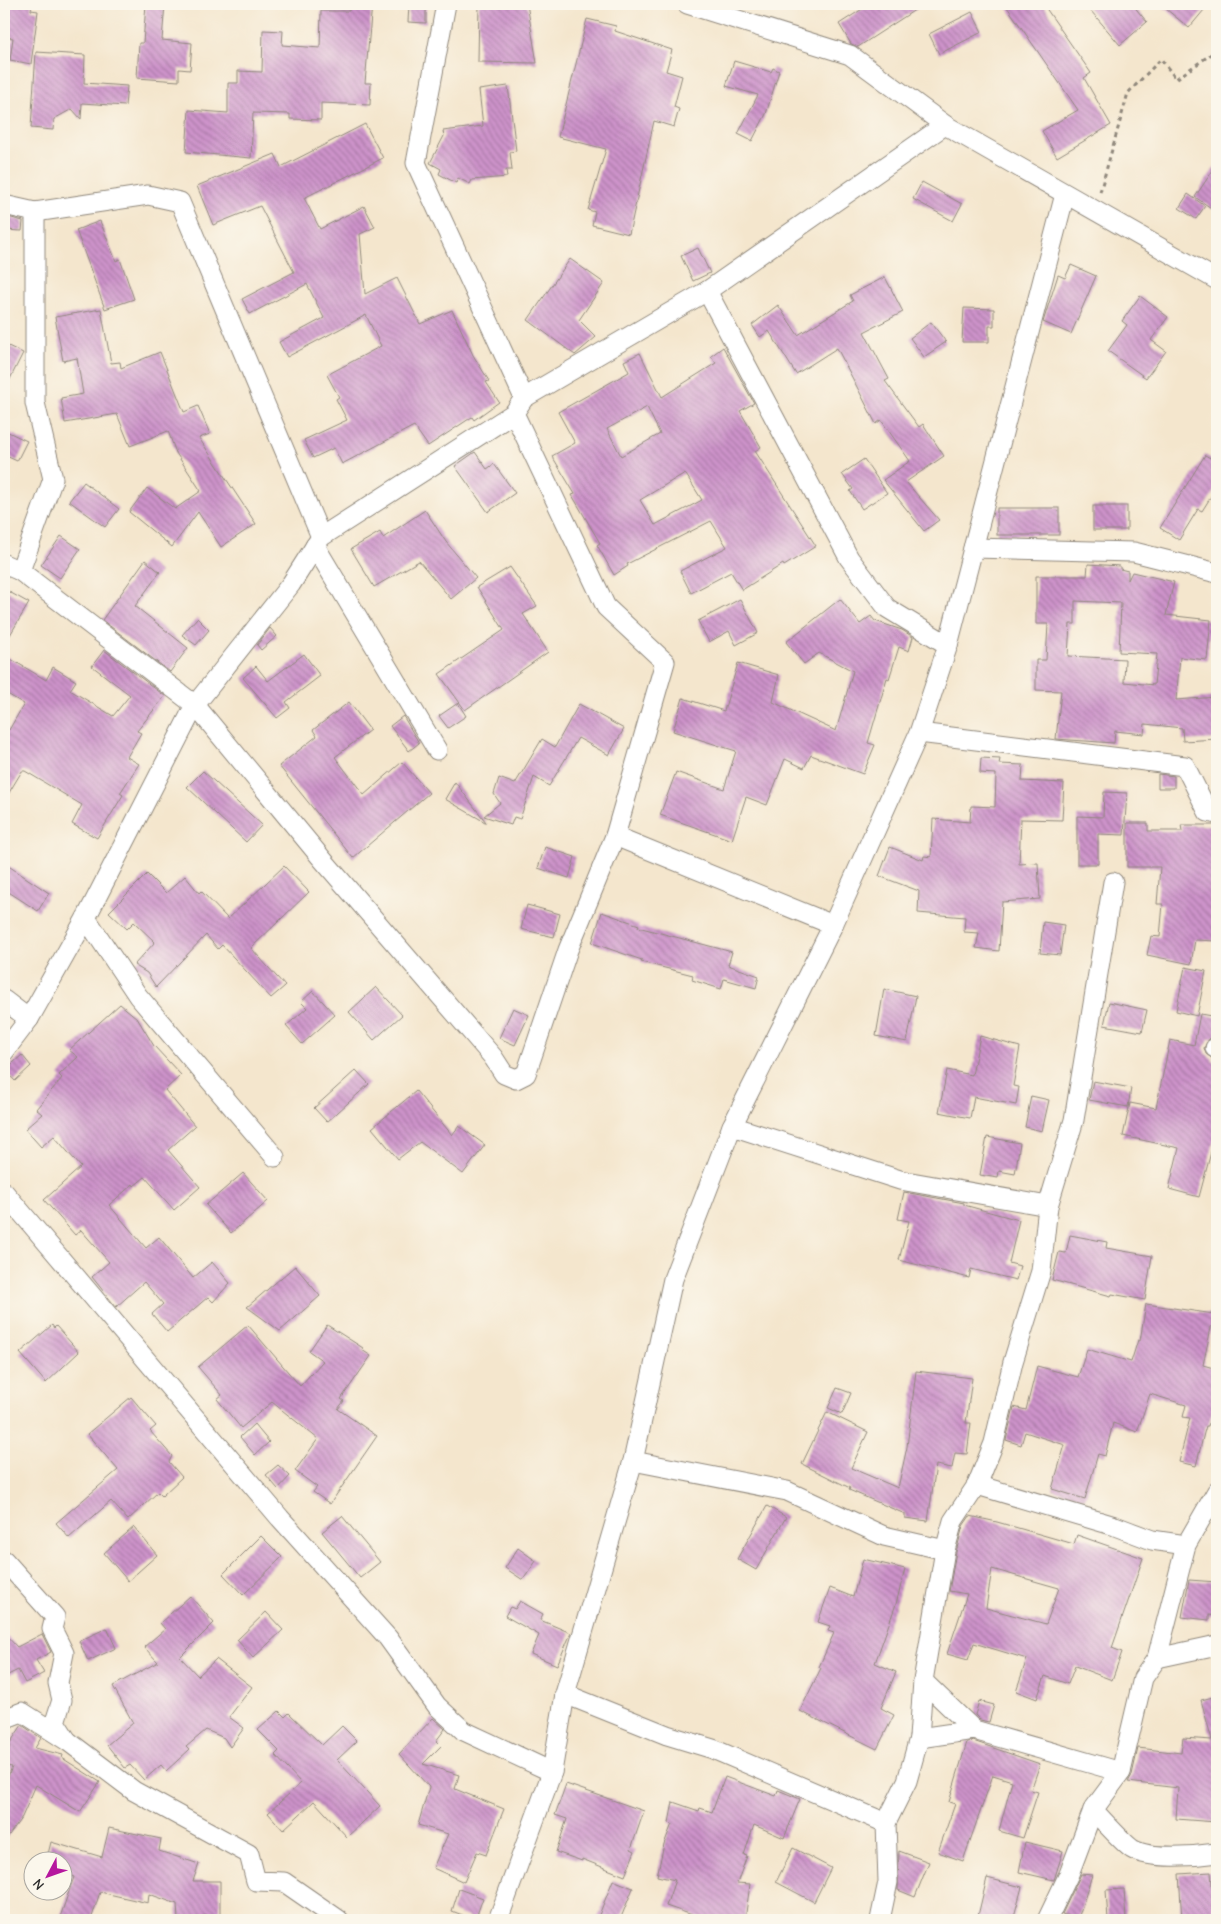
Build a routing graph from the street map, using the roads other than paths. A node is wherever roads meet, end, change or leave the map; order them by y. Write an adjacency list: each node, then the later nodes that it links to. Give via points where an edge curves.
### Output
1 (446, 4): 9 (street, via 416,163)
2 (687, 4): 3 (street, via 850,55)
3 (945, 125): 4 (street); 8 (street)
4 (1065, 194): 7 (street); 11 (street)
5 (4, 205): 6 (street)
6 (35, 212): 10 (street, via 148,195 180,202); 12 (street, via 35,403 53,479)
7 (1217, 280)
8 (707, 291): 9 (street); 14 (street, via 848,558 887,608)
9 (519, 406): 10 (street); 19 (street, via 606,606 665,662)
10 (318, 541): 15 (street, via 290,584); 17 (street)
11 (973, 548): 13 (street, via 1134,552); 14 (street)
12 (12, 567): 15 (street)
13 (1217, 573)
14 (948, 645): 16 (street)
15 (196, 705): 19 (street, via 504,1074 516,1078 526,1074 568,950); 21 (street)
16 (919, 733): 18 (street, via 1185,766 1208,812); 22 (street)
17 (437, 750)
18 (1217, 814)
19 (615, 836): 22 (street)
20 (1113, 882): 29 (street, via 1074,1120)
21 (86, 918): 24 (street); 27 (street, via 138,996)
22 (833, 925): 26 (street)
23 (4, 1000): 24 (street)
24 (29, 1019): 25 (street)
25 (4, 1052)
26 (732, 1126): 29 (street, via 900,1180); 30 (street, via 673,1278)
27 (276, 1157)
28 (4, 1192): 44 (street, via 280,1518 388,1638 437,1706 464,1731)
29 (1048, 1206): 31 (street, via 1041,1271 1013,1362 994,1443)
30 (633, 1461): 34 (street, via 787,1491 884,1536); 39 (street)
31 (977, 1485): 33 (street, via 1152,1540); 34 (street, via 953,1521)
32 (1217, 1491): 33 (street)
33 (1186, 1545): 37 (street)
34 (945, 1550): 38 (street)
35 (4, 1560): 43 (street, via 56,1617 52,1629 64,1653 58,1683 62,1700 55,1722)
36 (1217, 1645): 37 (street)
37 (1157, 1658): 45 (street, via 1143,1678)
38 (923, 1682): 41 (street); 42 (street)
39 (565, 1694): 44 (street); 47 (street, via 667,1735 713,1749)
40 (4, 1718): 43 (street, via 22,1712)
41 (974, 1730): 42 (street); 45 (street)
42 (919, 1738): 47 (street, via 907,1781)
43 (69, 1742): 49 (street, via 134,1791 249,1854 256,1881 284,1882)
44 (552, 1772): 50 (street)
45 (1121, 1772): 46 (street)
46 (1093, 1810): 48 (street, via 1130,1848 1138,1852 1184,1857); 52 (street, via 1069,1874)
47 (886, 1823): 51 (street, via 888,1882)
48 (1217, 1853)
49 (339, 1920)
50 (498, 1920)
51 (880, 1920)
52 (1047, 1920)

